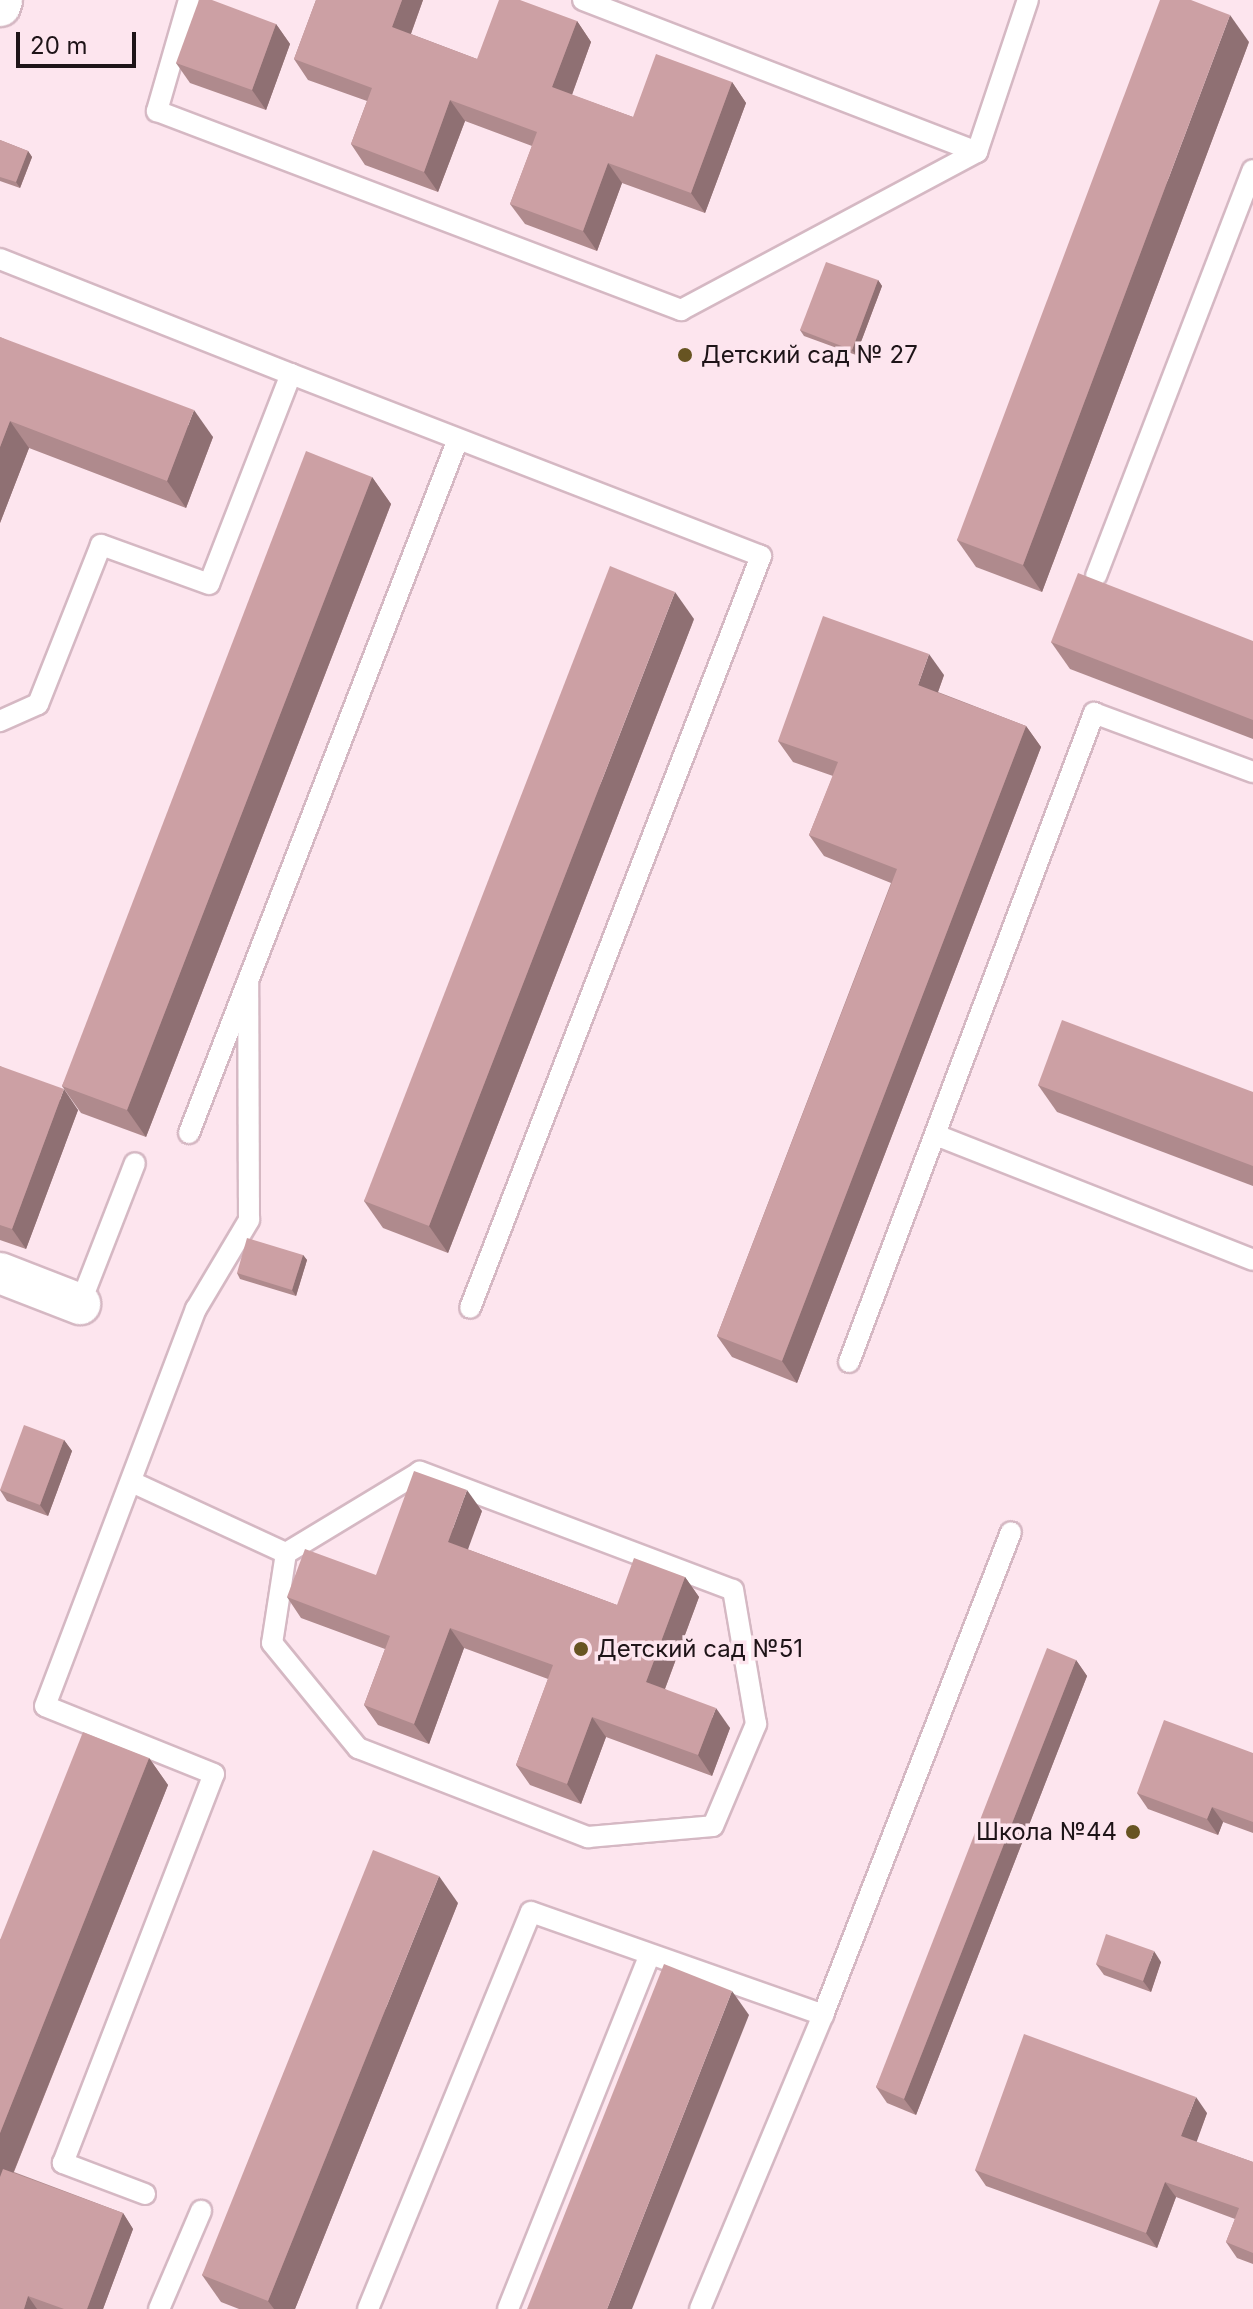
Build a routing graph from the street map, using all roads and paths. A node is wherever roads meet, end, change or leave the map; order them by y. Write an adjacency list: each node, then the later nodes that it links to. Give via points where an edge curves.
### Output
1 (2, 0): 5 (street)
2 (189, 0): 6 (lane, via 157,111 681,310)
3 (583, 0): 6 (lane)
4 (1028, 0): 6 (lane)
5 (0, 6)
6 (977, 152)
7 (1253, 170): 11 (lane)
8 (0, 259): 9 (lane)
9 (291, 374): 10 (lane); 12 (lane, via 209,584 101,545 38,704)
10 (458, 439): 14 (lane); 21 (lane, via 761,556)
11 (1096, 576)
12 (0, 721)
13 (1253, 772): 16 (lane, via 1094,713)
14 (248, 981): 15 (lane); 23 (lane, via 249,1220 196,1309)
15 (189, 1133)
16 (936, 1135): 18 (lane); 22 (lane)
17 (135, 1163): 20 (lane)
18 (1253, 1260)
19 (0, 1273): 20 (street)
20 (80, 1304)
21 (470, 1308)
22 (849, 1362)
23 (132, 1482): 25 (lane); 28 (lane, via 45,1706 214,1774 63,2163)
24 (1011, 1532): 27 (lane)
25 (286, 1553): 25 (lane, via 272,1643 358,1748 588,1837 713,1826 756,1724 733,1590 420,1472)
26 (648, 1959): 27 (lane); 31 (lane, via 531,1912); 32 (lane)
27 (823, 2015): 33 (lane)
28 (145, 2194)
29 (201, 2211): 30 (lane)
30 (159, 2309)
31 (368, 2309)
32 (508, 2309)
33 (700, 2309)

